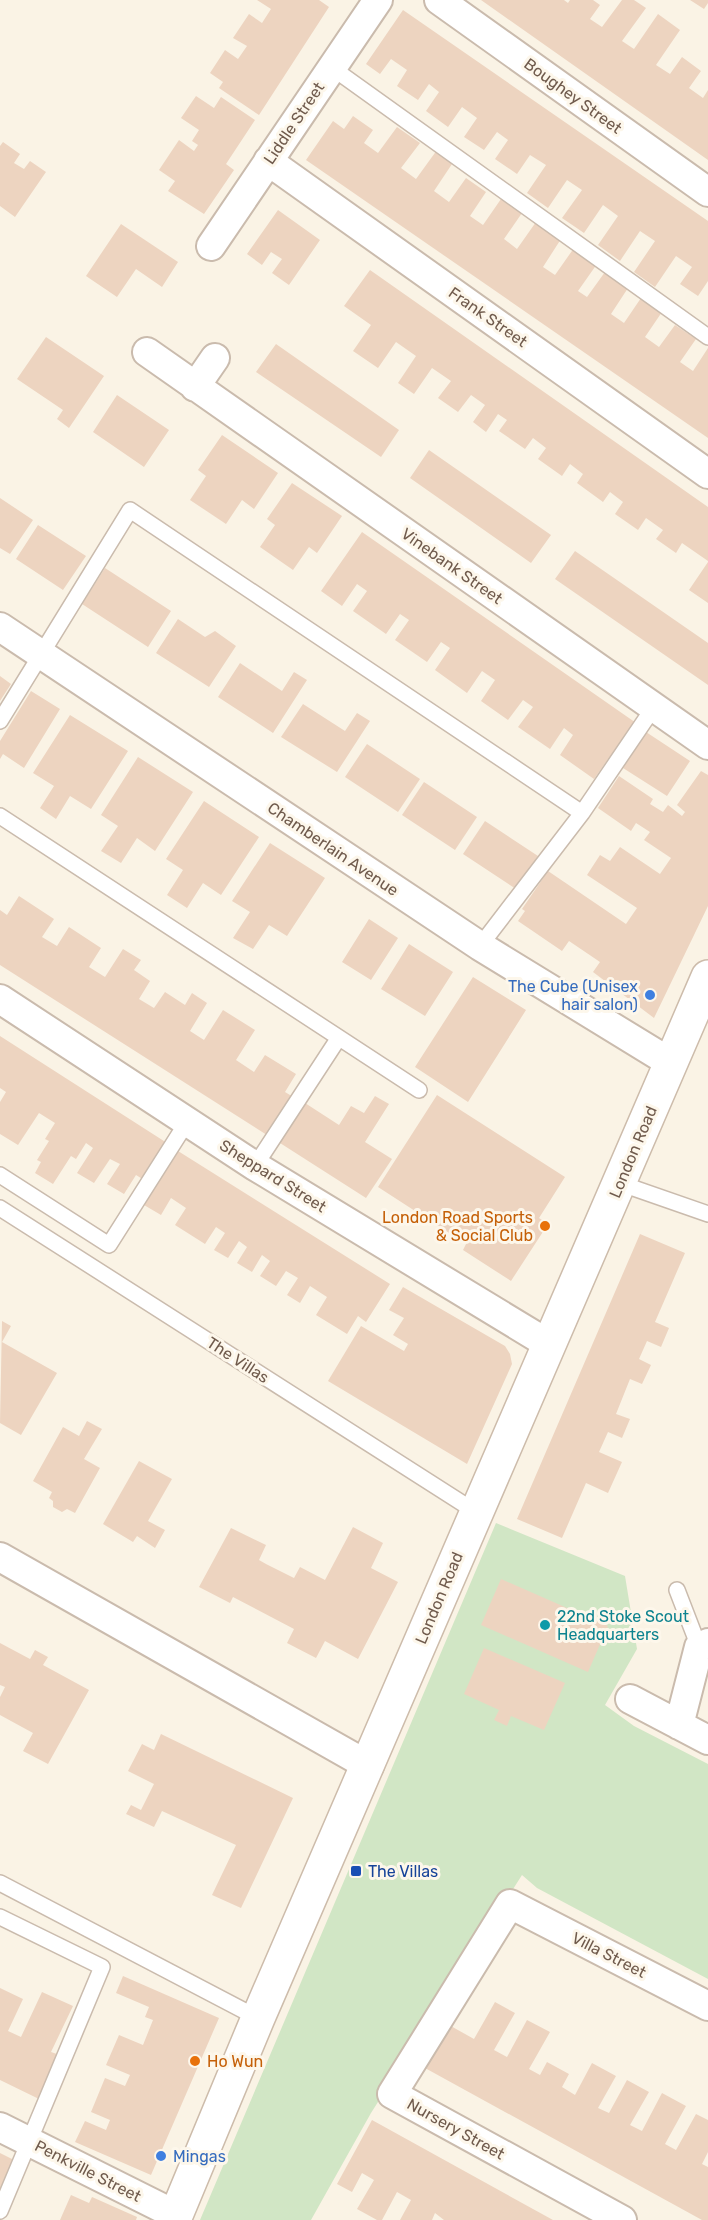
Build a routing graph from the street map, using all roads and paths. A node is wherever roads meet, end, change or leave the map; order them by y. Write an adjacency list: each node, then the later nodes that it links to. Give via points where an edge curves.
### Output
1 (378, 0): 3 (street, Liddle Street)
2 (439, 0): 5 (street, Boughey Street)
3 (331, 67): 4 (street, Liddle Street); 7 (lane)
4 (268, 161): 6 (street, Liddle Street); 11 (street, Frank Street)
5 (708, 192)
6 (211, 246)
7 (708, 337)
8 (147, 352): 10 (street, Vinebank Street)
9 (215, 358): 10 (street)
10 (195, 387): 14 (street, Vinebank Street)
11 (707, 472)
12 (0, 627): 13 (street, Chamberlain Avenue)
13 (42, 655): 15 (lane); 17 (lane, via 130,510); 19 (street, Chamberlain Avenue)
14 (654, 707): 16 (street, Vinebank Street); 17 (lane)
15 (0, 721)
16 (708, 745)
17 (582, 813): 19 (lane)
18 (0, 816): 22 (lane)
19 (480, 946): 23 (street, Chamberlain Avenue)
20 (708, 977): 23 (main road, London Road)
21 (0, 999): 25 (street, Sheppard Street)
22 (338, 1039): 24 (lane); 26 (lane)
23 (671, 1063): 28 (main road, London Road)
24 (419, 1090)
25 (187, 1122): 26 (street, Sheppard Street); 27 (lane, via 109,1245)
26 (255, 1166): 31 (street, Sheppard Street)
27 (0, 1175)
28 (620, 1183): 30 (lane); 31 (main road, London Road)
29 (0, 1208): 32 (lane, The Villas)
30 (708, 1214)
31 (550, 1345): 32 (main road, London Road)
32 (476, 1512): 39 (main road, London Road)
33 (0, 1557): 39 (street)
34 (677, 1590): 35 (lane)
35 (703, 1645): 37 (street)
36 (630, 1699): 37 (street)
37 (679, 1725): 38 (street)
38 (708, 1740)
39 (369, 1766): 44 (main road, London Road)
40 (0, 1882): 44 (lane)
41 (510, 1904): 43 (street, Villa Street); 49 (street, Nursery Street, via 392,2094)
42 (0, 1917): 46 (lane, via 102,1967)
43 (708, 2006)
44 (258, 2018): 48 (main road, London Road)
45 (0, 2127): 46 (street, Penkville Street)
46 (30, 2142): 47 (lane); 48 (street, Penkville Street)
47 (0, 2211)
48 (175, 2218)
49 (622, 2220)

